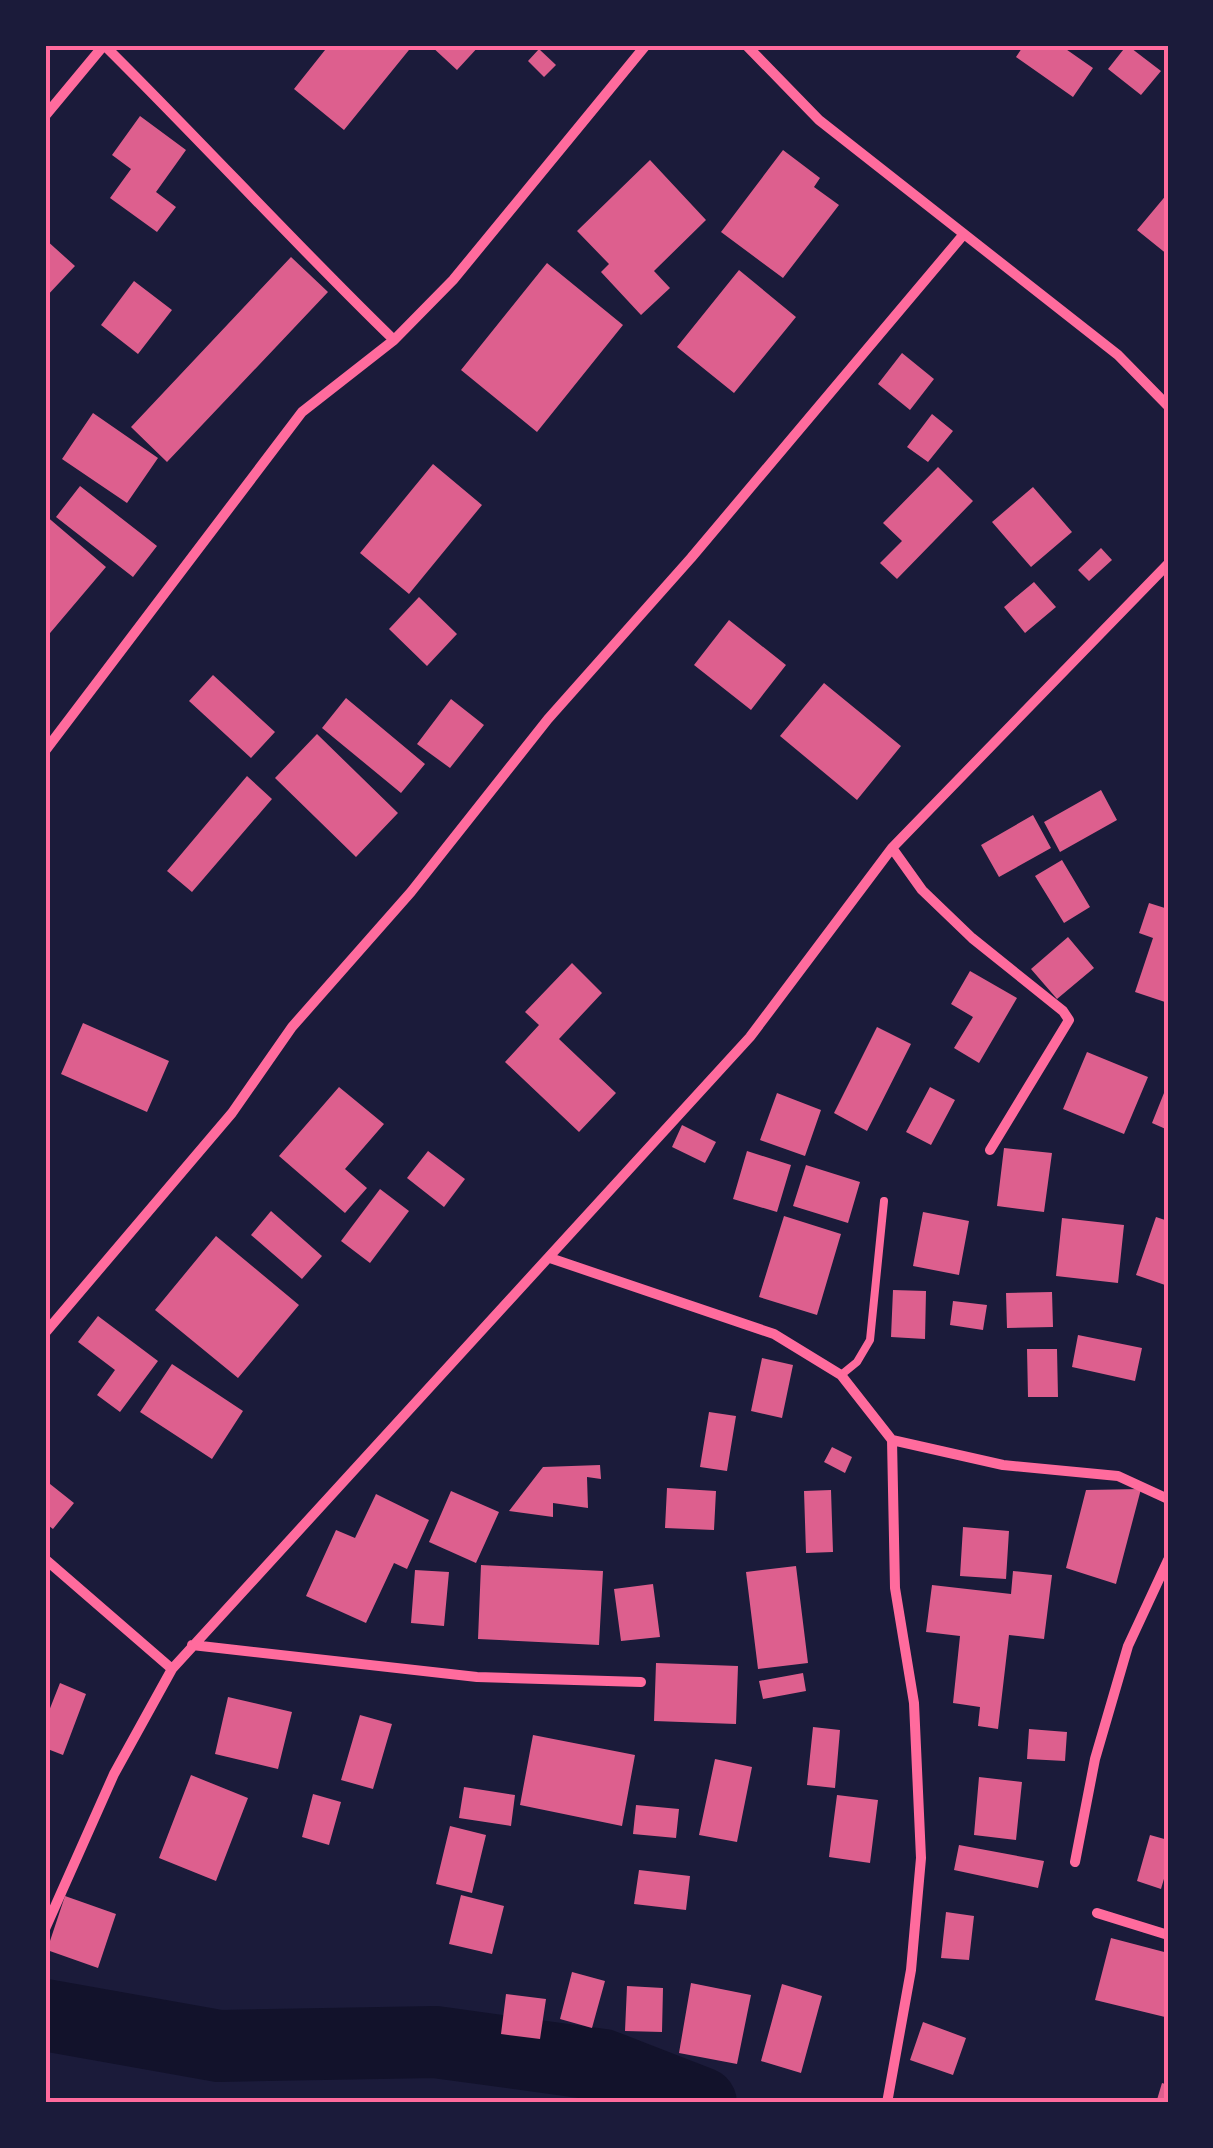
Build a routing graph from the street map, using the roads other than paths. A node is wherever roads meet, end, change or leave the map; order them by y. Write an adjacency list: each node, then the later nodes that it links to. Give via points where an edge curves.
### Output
1 (104, 45): 4 (street); 6 (street)
2 (646, 45): 6 (street, via 453,280)
3 (746, 45): 5 (street, via 818,120)
4 (45, 116)
5 (964, 234): 7 (street, via 1118,355); 14 (street, via 548,719 411,892 292,1027 232,1113)
6 (394, 340): 9 (street, via 302,412)
7 (1168, 406)
8 (1168, 564): 10 (street)
9 (45, 751)
10 (892, 848): 11 (street, via 922,890 1069,1020); 13 (street, via 750,1037)
11 (990, 1150)
12 (884, 1201): 15 (lane, via 870,1340)
13 (550, 1258): 15 (street, via 774,1334); 20 (street)
14 (45, 1333)
15 (841, 1375): 16 (street)
16 (892, 1440): 17 (street, via 1002,1465 1118,1476); 27 (street, via 896,1588 914,1703 920,1858 911,1970)
17 (1168, 1499)
18 (45, 1559): 21 (street)
19 (1168, 1560): 23 (street, via 1128,1646 1095,1759)
20 (192, 1646): 21 (street); 22 (street, via 477,1677)
21 (172, 1669): 25 (street, via 114,1774)
22 (641, 1682)
23 (1075, 1862)
24 (1097, 1913): 26 (street)
25 (45, 1929)
26 (1168, 1935)
27 (887, 2103)

